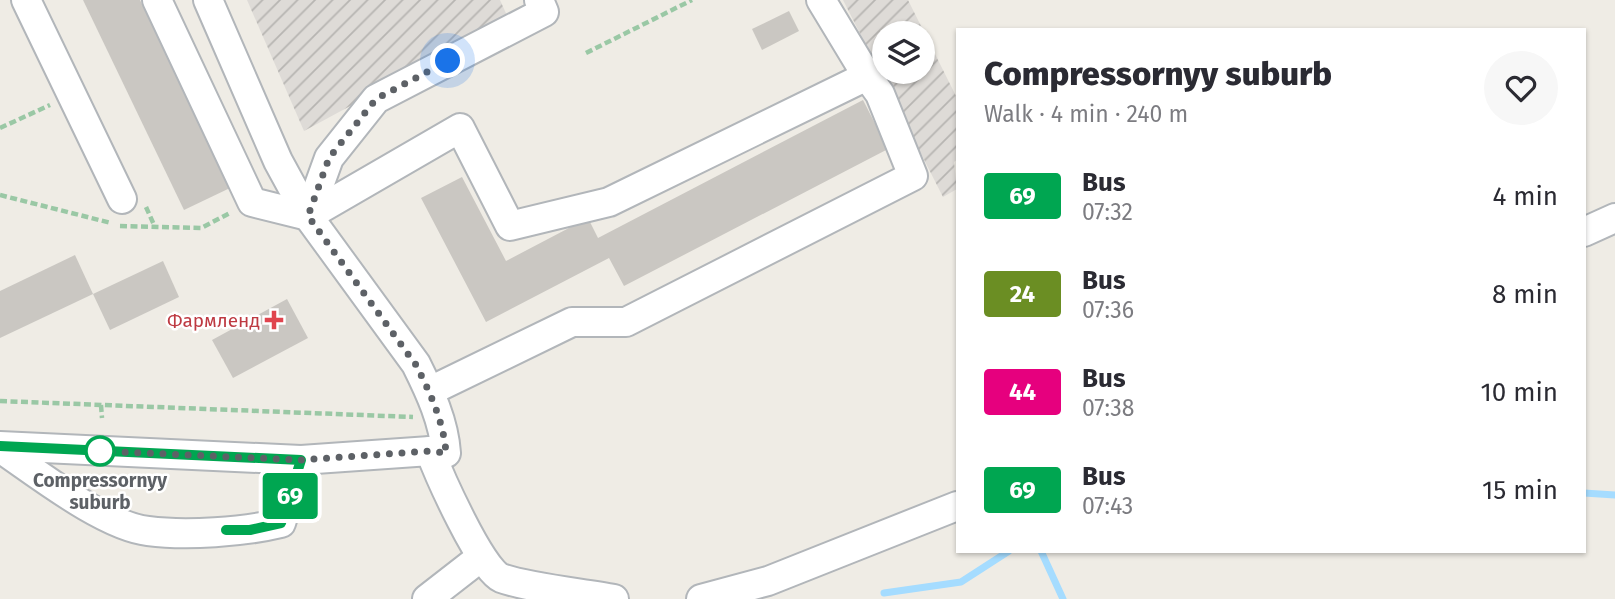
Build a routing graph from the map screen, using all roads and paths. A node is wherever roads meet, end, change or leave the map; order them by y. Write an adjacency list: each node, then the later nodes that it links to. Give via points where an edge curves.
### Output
1 (26, 0): 9 (street)
2 (157, 0): 12 (street, via 251,202)
3 (208, 0): 12 (street, via 278,161)
4 (692, 0): 7 (path)
5 (821, 0): 8 (street)
6 (549, 4): 12 (street, via 376,99 329,158)
7 (586, 53)
8 (867, 76): 12 (street, via 609,202 510,226 460,128); 15 (street, via 880,94 913,176 626,322 572,322)
9 (71, 95): 10 (path); 11 (street)
10 (0, 128)
11 (122, 199)
12 (308, 216): 15 (street)
13 (1615, 218): 14 (street)
14 (1586, 231)
15 (430, 391): 19 (street)
16 (0, 401): 17 (path)
17 (101, 405): 18 (path); 19 (path)
18 (102, 418)
19 (438, 418): 21 (street)
20 (0, 447): 22 (street); 22 (street, via 92,510 146,531 250,530 281,523)
21 (438, 452): 22 (street); 24 (street, via 440,479)
22 (301, 460)
23 (956, 506): 27 (street, via 768,581)
24 (481, 557): 25 (street); 26 (street, via 499,577)
25 (426, 599)
26 (614, 599)
27 (701, 599)

